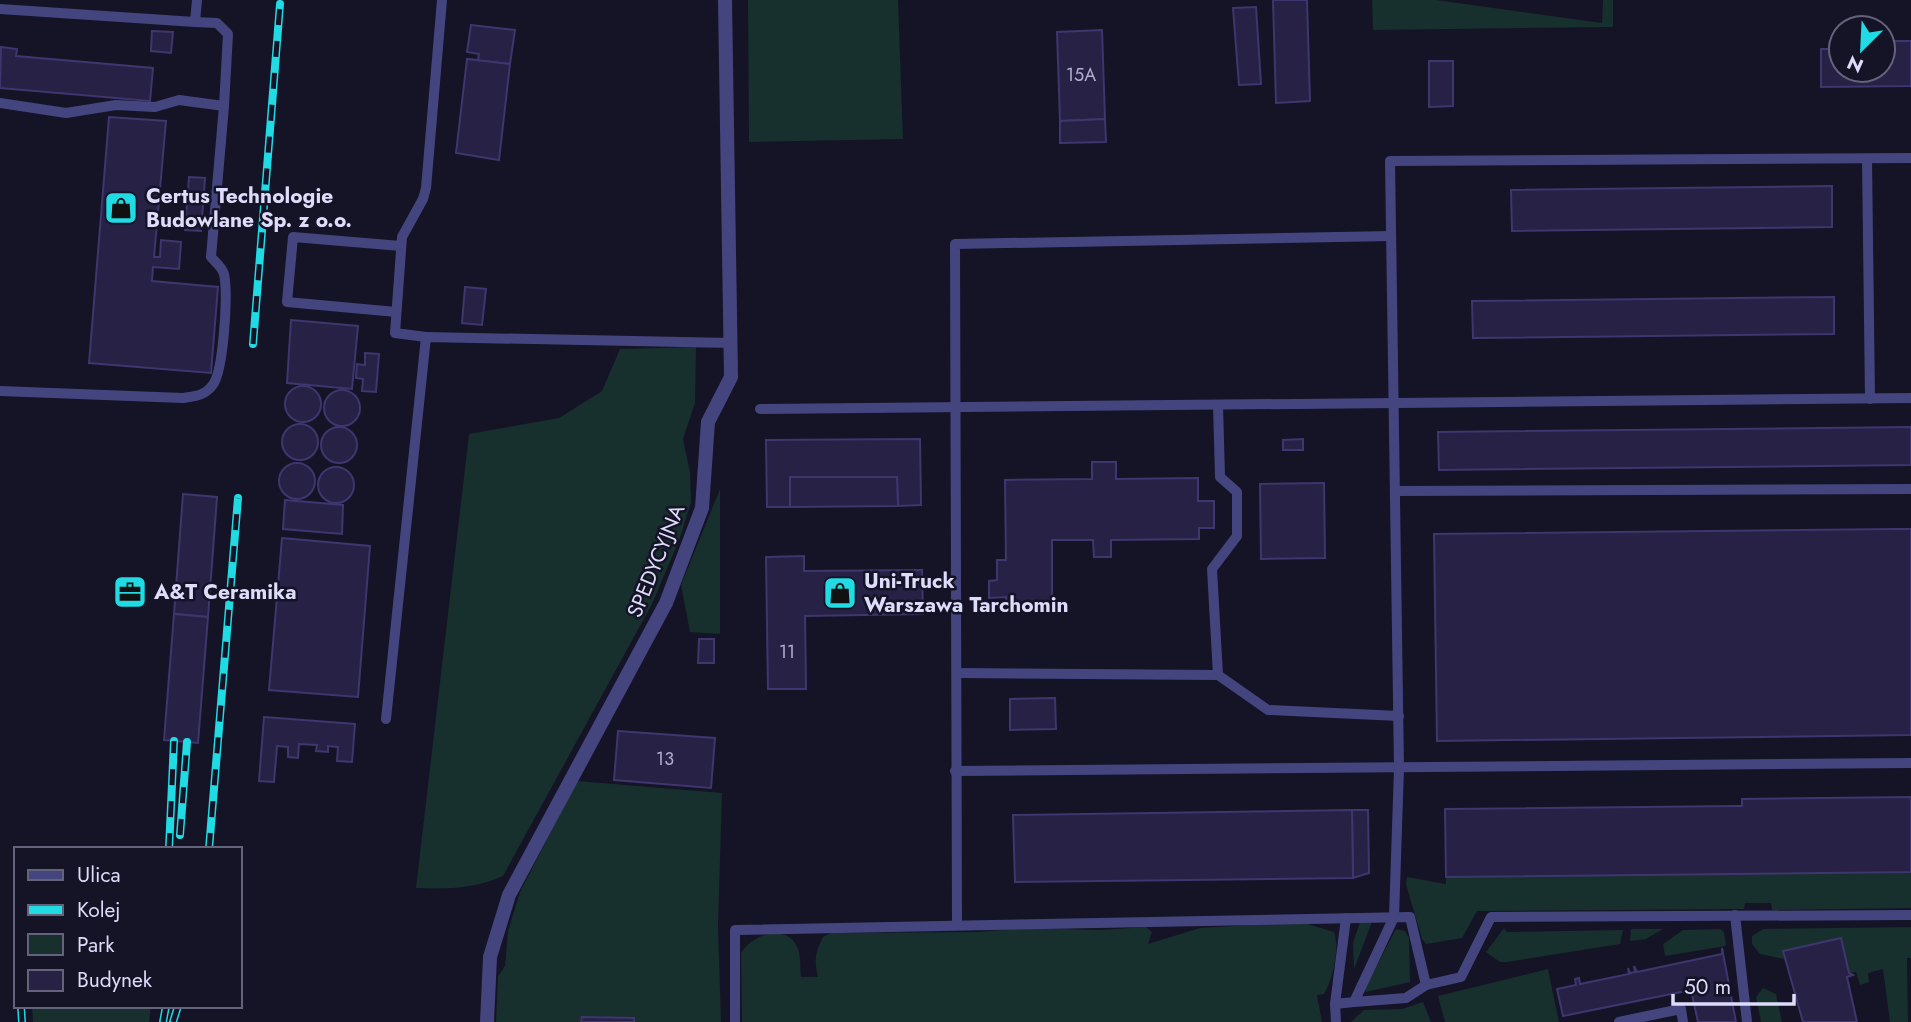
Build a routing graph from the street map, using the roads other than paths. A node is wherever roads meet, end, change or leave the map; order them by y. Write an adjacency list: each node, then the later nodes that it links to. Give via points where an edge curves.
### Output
1 (197, 0): 5 (lane)
2 (442, 0): 11 (lane, via 426,188)
3 (725, 0): 14 (street, SPEDYCYJNA)
4 (0, 9): 5 (lane)
5 (195, 22): 7 (lane, via 217,23 228,34)
6 (0, 103): 7 (lane, via 66,113 116,106 155,107 179,100)
7 (224, 106): 15 (lane, via 211,257 223,271 226,290 215,384 204,394 183,398)
8 (1911, 158): 9 (lane)
9 (1867, 159): 10 (lane, via 1390,161); 17 (lane)
10 (1391, 236): 18 (lane); 20 (lane, via 955,244)
11 (401, 246): 12 (lane); 12 (lane, via 293,237 287,302)
12 (396, 312): 13 (lane, via 395,333)
13 (426, 337): 14 (lane); 27 (lane)
14 (732, 343): 39 (street, SPEDYCYJNA, via 731,377 708,422 702,508 666,603 509,895 490,957)
15 (0, 391)
16 (1911, 398): 17 (lane)
17 (1870, 399): 18 (lane)
18 (1394, 403): 19 (lane); 23 (lane)
19 (1218, 405): 20 (lane); 25 (lane, via 1220,477 1237,492 1237,536 1212,569)
20 (957, 407): 21 (lane); 24 (lane)
21 (760, 409)
22 (1911, 489): 23 (lane)
23 (1395, 491): 26 (lane)
24 (958, 673): 25 (lane); 30 (lane)
25 (1218, 675): 26 (lane, via 1268,710)
26 (1399, 716): 29 (lane)
27 (386, 719)
28 (1911, 763): 29 (lane)
29 (1399, 768): 30 (lane); 33 (lane)
30 (955, 771): 35 (lane)
31 (1735, 915): 32 (lane); 36 (lane, via 1490,917 1461,977); 44 (lane)
32 (1911, 915)
33 (1394, 917): 34 (lane); 36 (lane, via 1410,917); 37 (lane)
34 (1346, 918): 35 (lane); 38 (lane)
35 (957, 923): 40 (lane, via 736,930)
36 (1426, 985): 37 (lane, via 1406,998)
37 (1354, 1002): 38 (lane)
38 (1335, 1004): 41 (lane)
39 (487, 1022)
40 (735, 1022)
41 (1336, 1022)
42 (1619, 1022): 43 (lane, via 1681,1009)
43 (1683, 1022)
44 (1747, 1022)

